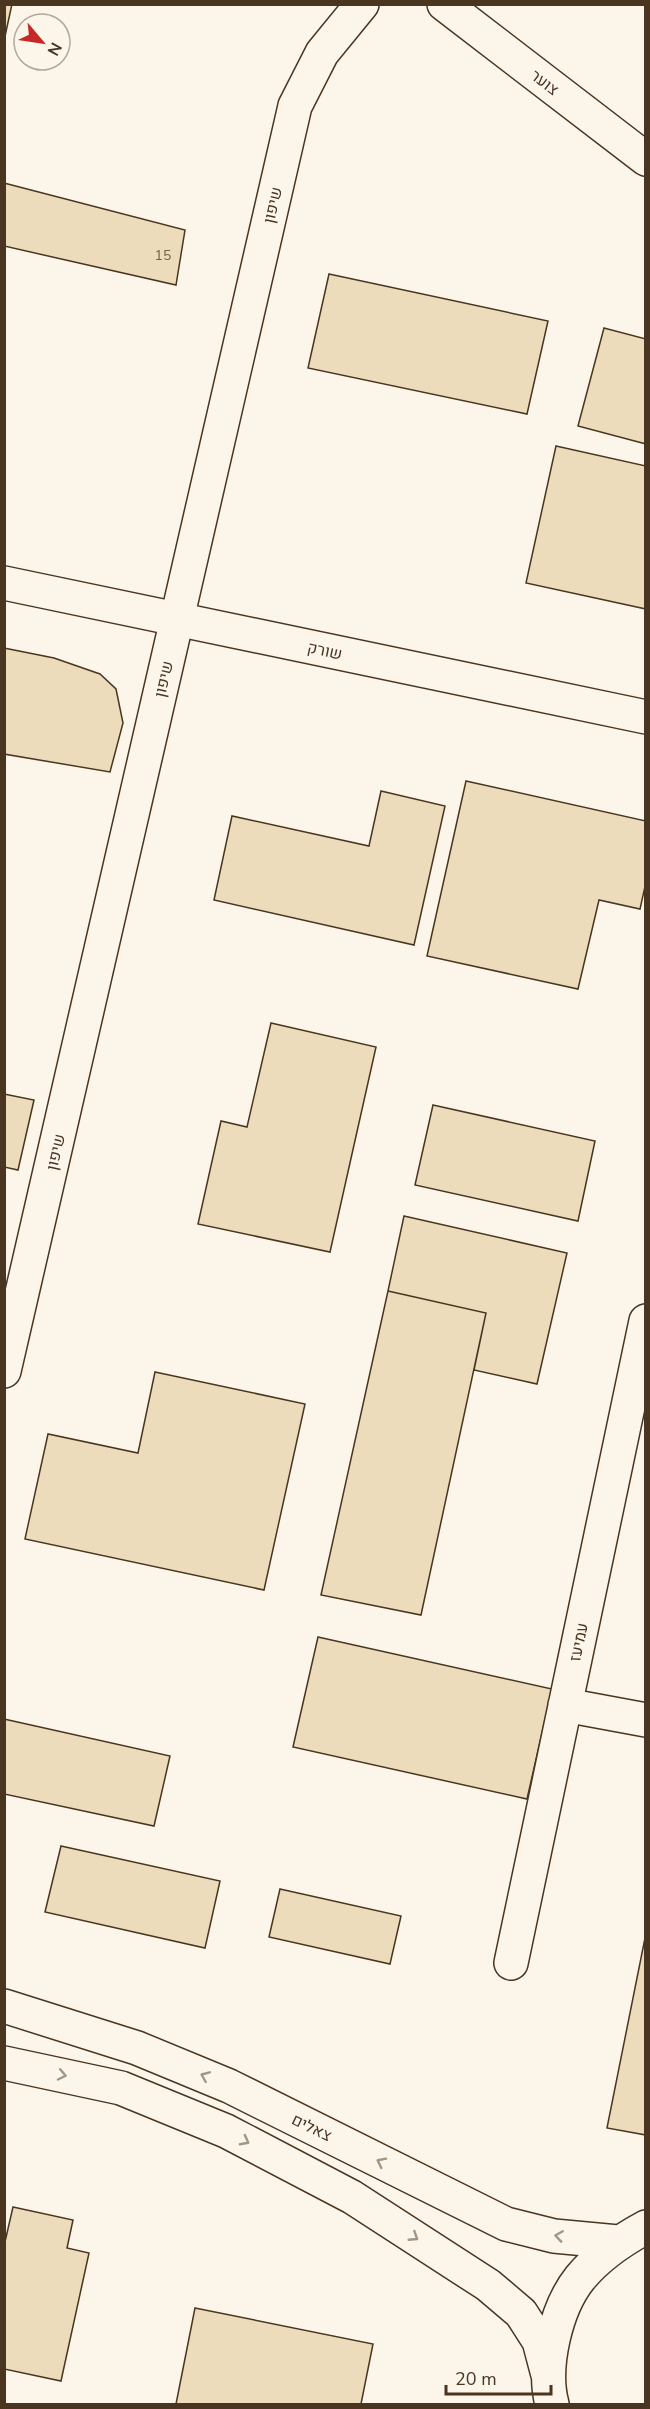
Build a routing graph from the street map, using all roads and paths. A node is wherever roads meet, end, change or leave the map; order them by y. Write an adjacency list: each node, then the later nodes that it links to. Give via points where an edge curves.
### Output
1 (362, 4): 5 (street, שיפון, via 322,53 295,106)
2 (444, 4): 3 (street, צוער)
3 (645, 159)
4 (4, 583): 5 (street, שורק)
5 (177, 619): 6 (street, שורק); 8 (street, שיפון)
6 (645, 717)
7 (645, 1321): 9 (street, עמיעז)
8 (4, 1371)
9 (565, 1705): 10 (street); 11 (street, עמיעז)
10 (645, 1720)
11 (511, 1963)
12 (8, 2007): 14 (street, צאלים, one-way to 12, via 554,2236 506,2224 229,2086 137,2048)
13 (4, 2063): 15 (street, one-way to 15, via 121,2088 226,2131 352,2197 488,2285 521,2313 539,2341)
14 (632, 2235): 15 (street, via 580,2278 556,2324)
15 (549, 2395)

